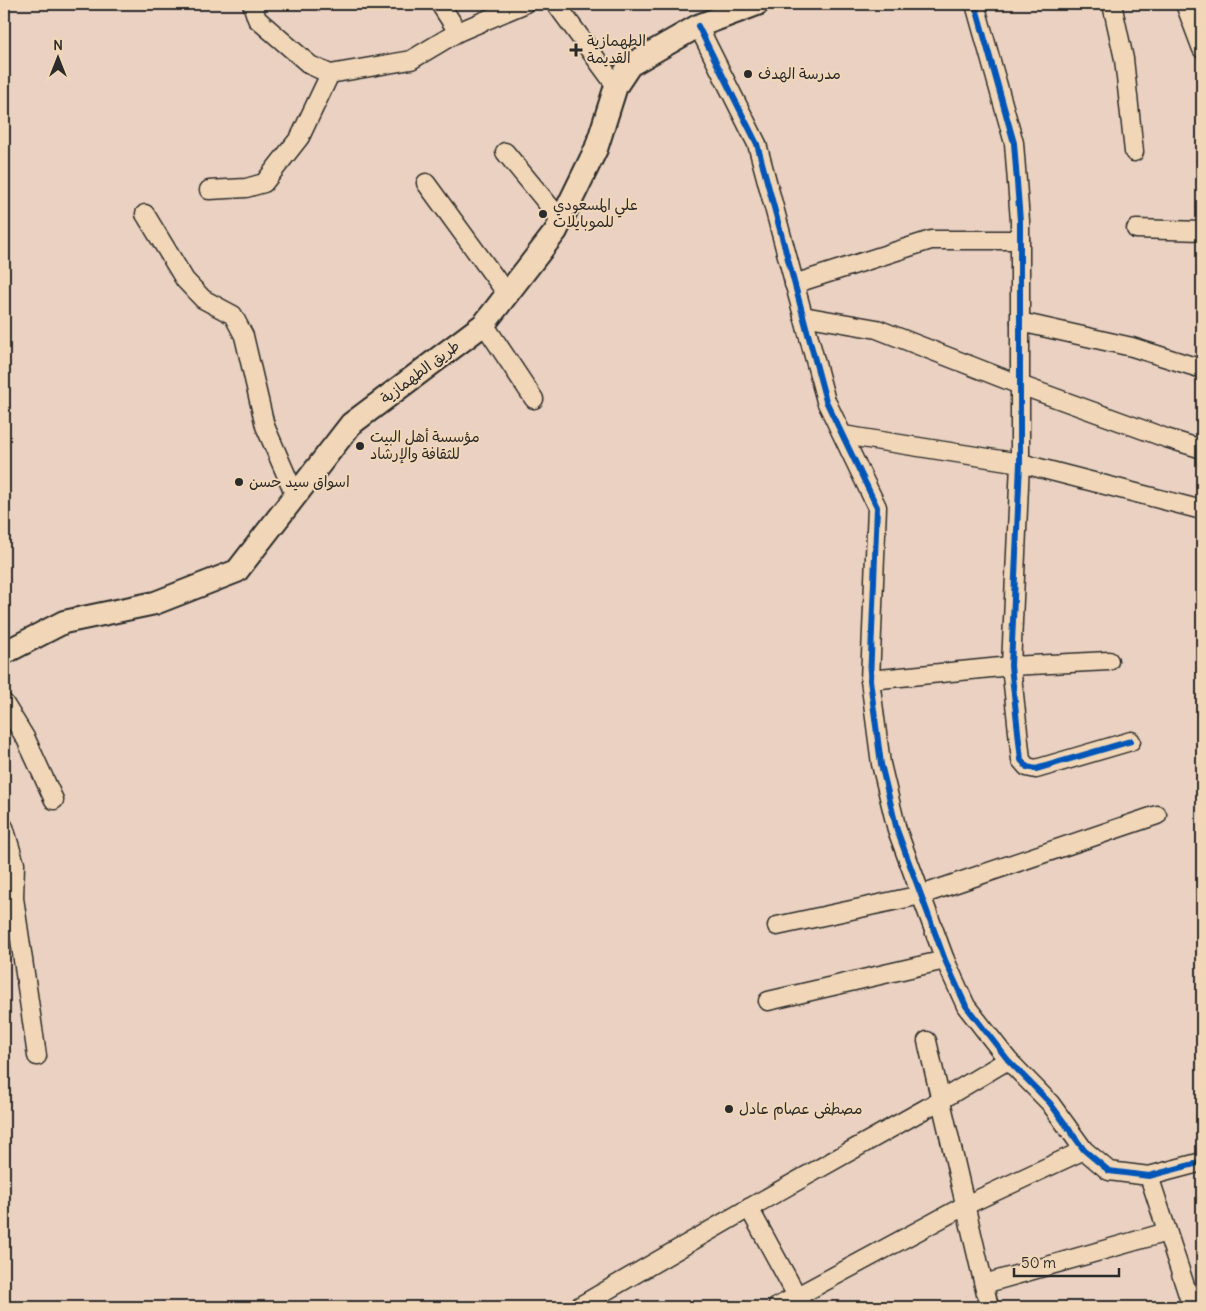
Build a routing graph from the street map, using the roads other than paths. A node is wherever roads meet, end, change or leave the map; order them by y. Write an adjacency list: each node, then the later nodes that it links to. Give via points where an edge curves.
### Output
1 (252, 4): 12 (street, via 258,19 310,65)
2 (440, 4): 10 (street)
3 (524, 4): 10 (street)
4 (556, 4): 13 (street)
5 (757, 4): 9 (main road, طريق الطهمازية)
6 (975, 4): 22 (street, via 1014,143)
7 (1112, 4): 15 (street, via 1124,59)
8 (1185, 4): 11 (street)
9 (698, 26): 13 (main road, طريق الطهمازية, via 630,65); 23 (street, via 757,144)
10 (458, 32): 12 (street, via 411,60)
11 (1202, 49)
12 (330, 74): 17 (street, via 300,137 264,183 246,188)
13 (616, 86): 19 (main road, طريق الطهمازية, via 596,149)
14 (505, 152): 19 (street)
15 (1134, 152)
16 (426, 183): 24 (street)
17 (209, 190)
18 (145, 214): 34 (street, via 185,280 203,299 234,315 244,336 265,426)
19 (562, 220): 24 (main road, طريق الطهمازية)
20 (1136, 229): 21 (street)
21 (1202, 231)
22 (1020, 240): 23 (street, via 931,240); 26 (street)
23 (794, 284): 25 (street)
24 (507, 294): 27 (main road, طريق الطهمازية)
25 (803, 316): 29 (street, via 878,329); 31 (street, via 826,401)
26 (1020, 322): 28 (street, via 1132,347); 29 (street)
27 (484, 324): 30 (street); 34 (main road, طريق الطهمازية, via 351,424)
28 (1202, 369)
29 (1020, 385): 32 (street); 33 (street)
30 (534, 399)
31 (843, 435): 33 (street); 39 (street, via 877,507)
32 (1202, 449)
33 (1020, 463): 35 (street); 38 (street)
34 (295, 496): 36 (main road, طريق الطهمازية, via 237,571 155,603 64,622)
35 (1202, 510)
36 (4, 653)
37 (1109, 661): 38 (street)
38 (1011, 666): 39 (street); 41 (street, via 1021,760 1027,767 1036,769)
39 (870, 680): 45 (street, via 881,764 897,830)
40 (4, 703): 42 (street, via 26,739)
41 (1131, 741)
42 (54, 800)
43 (1157, 814): 45 (street)
44 (4, 827): 50 (street, via 15,864 14,898)
45 (921, 895): 46 (street); 47 (street)
46 (777, 926)
47 (945, 960): 48 (street); 51 (street, via 966,1006)
48 (768, 1001)
49 (927, 1040): 52 (street)
50 (37, 1056)
51 (1008, 1060): 52 (street); 53 (street, via 1050,1104)
52 (942, 1100): 56 (street); 57 (street)
53 (1084, 1150): 55 (street, via 1109,1171); 56 (street)
54 (1202, 1162): 55 (street)
55 (1149, 1176): 58 (street)
56 (966, 1205): 59 (street); 60 (street)
57 (749, 1208): 60 (street); 61 (street)
58 (1168, 1232): 59 (street); 64 (street)
59 (984, 1284): 63 (street)
60 (800, 1302): 62 (street)
61 (578, 1307)
62 (777, 1307)
63 (989, 1307)
64 (1192, 1307)

